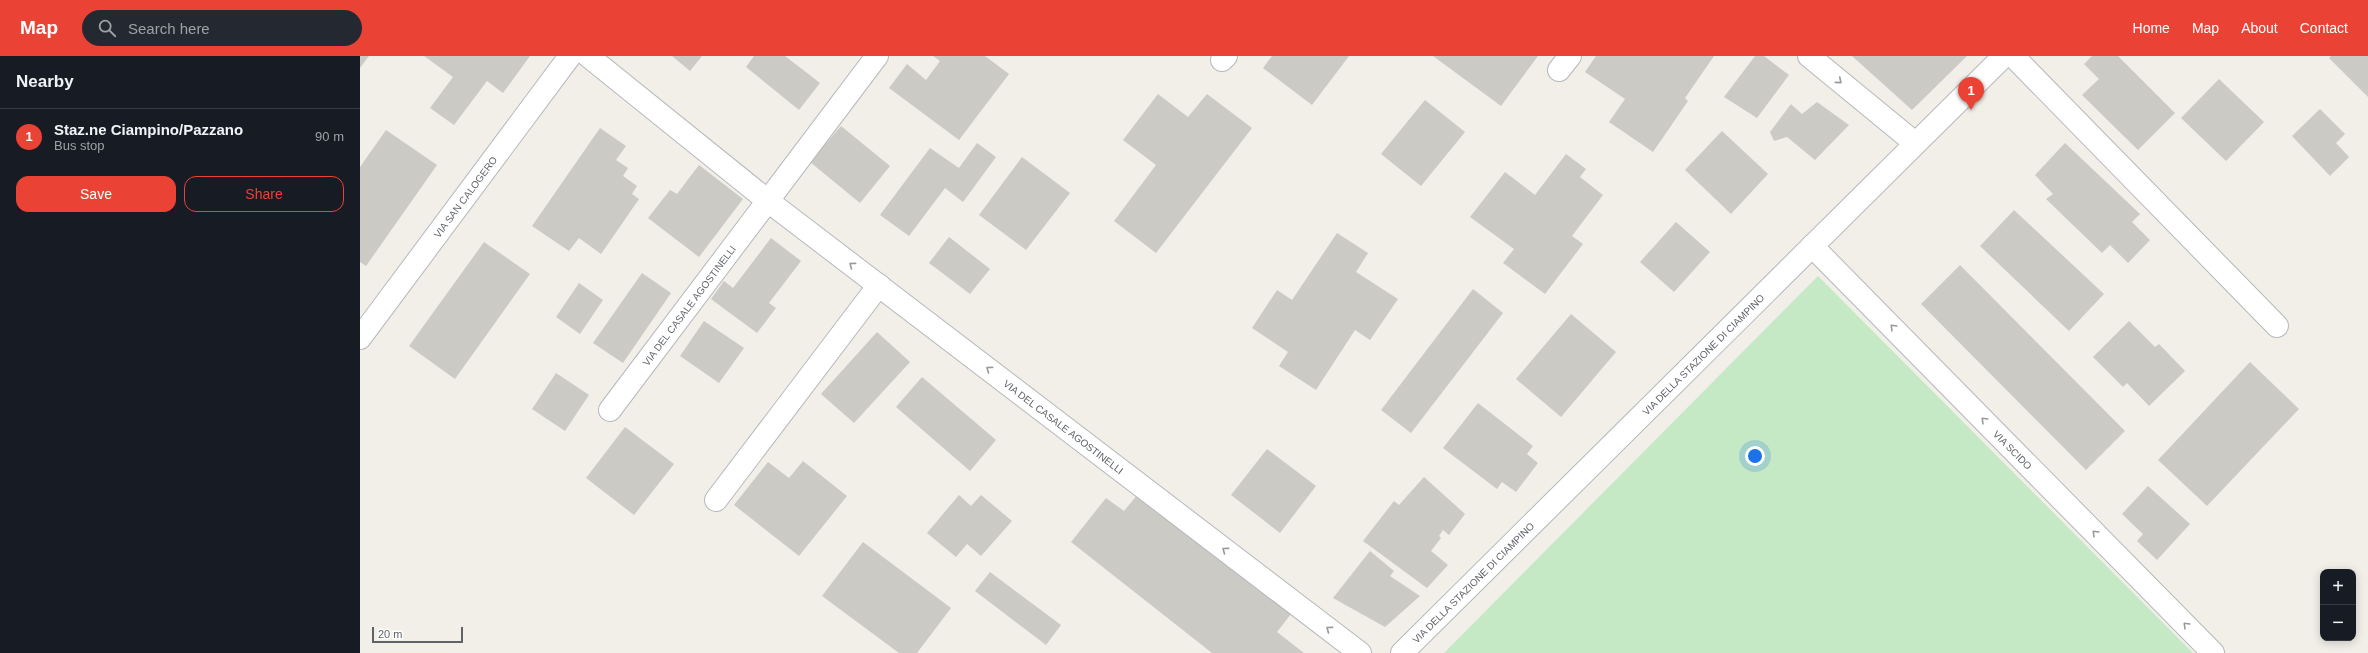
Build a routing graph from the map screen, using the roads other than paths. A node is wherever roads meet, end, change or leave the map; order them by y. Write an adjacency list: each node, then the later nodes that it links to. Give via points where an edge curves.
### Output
1 (570, 56): 12 (street, VIA SAN CALOGERO)
2 (588, 56): 8 (street, VIA DEL CASALE AGOSTINELLI)
3 (877, 56): 8 (street, VIA DEL CASALE AGOSTINELLI)
4 (1809, 56): 7 (street, one-way to 7)
5 (2004, 56): 7 (street, VIA DELLA STAZIONE DI CIAMPINO)
6 (2013, 56): 11 (street)
7 (1915, 144): 9 (street, VIA DELLA STAZIONE DI CIAMPINO)
8 (768, 201): 10 (street, VIA DEL CASALE AGOSTINELLI, one-way to 8); 13 (street, VIA DEL CASALE AGOSTINELLI)
9 (1812, 246): 16 (street, VIA DELLA STAZIONE DI CIAMPINO); 17 (street, VIA SCIDO, one-way to 9)
10 (879, 285): 14 (street); 15 (street, VIA DEL CASALE AGOSTINELLI, one-way to 10)
11 (2277, 326)
12 (360, 338)
13 (610, 410)
14 (716, 500)
15 (1360, 653)
16 (1402, 653)
17 (2213, 653)

